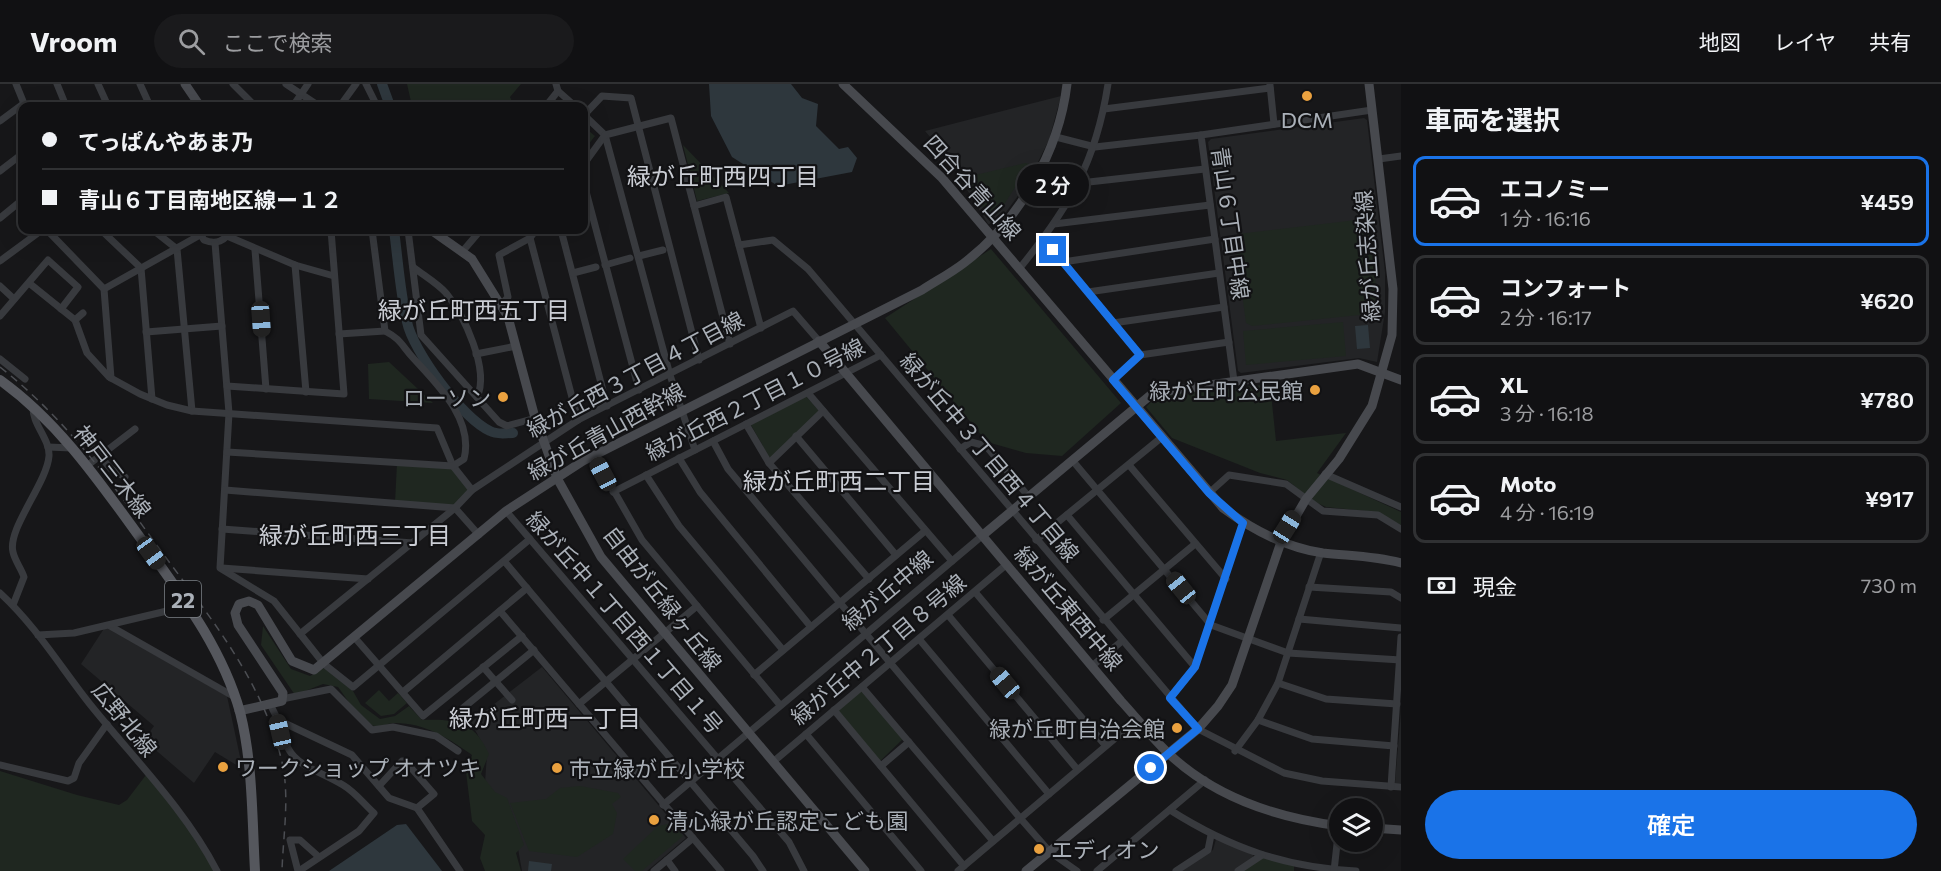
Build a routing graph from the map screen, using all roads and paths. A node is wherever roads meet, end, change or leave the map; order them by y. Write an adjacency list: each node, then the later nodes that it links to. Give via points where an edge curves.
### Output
1 (16, 84): 18 (street)
2 (57, 84): 19 (street)
3 (98, 84): 20 (street)
4 (140, 84): 21 (street)
5 (185, 84): 22 (street)
6 (233, 84): 23 (street)
7 (286, 84): 17 (street)
8 (308, 84): 17 (street)
9 (356, 84): 26 (street)
10 (366, 84): 27 (street)
11 (843, 84): 70 (street, 四合谷青山線, via 942,178)
12 (1067, 84): 40 (street, 緑が丘青山西幹線)
13 (1108, 84): 31 (street)
14 (1369, 84): 32 (street, 緑が丘志染線)
15 (1270, 86): 31 (street); 36 (street)
16 (557, 87): 28 (street); 29 (street)
17 (300, 96): 24 (street); 25 (street)
18 (23, 102)
19 (64, 102)
20 (106, 102)
21 (148, 102)
22 (197, 102)
23 (251, 102)
24 (296, 102)
25 (311, 102)
26 (343, 102)
27 (375, 102)
28 (548, 102)
29 (571, 102)
30 (18, 109): 35 (street)
31 (1104, 109): 41 (street)
32 (1372, 110): 36 (street, 青山６丁目中線); 45 (street, 緑が丘志染線)
33 (588, 111): 37 (street, via 602,96 631,98)
34 (588, 119): 38 (street)
35 (0, 121)
36 (1274, 124): 39 (street, 青山６丁目中線)
37 (639, 126): 38 (street); 52 (street, via 671,118); 120 (street)
38 (605, 135): 44 (street); 80 (street)
39 (1201, 135): 41 (street); 46 (street, 青山６丁目中線)
40 (1056, 136): 41 (street); 70 (street, 緑が丘青山西幹線, via 1025,198)
41 (1095, 147): 48 (street)
42 (1401, 156): 45 (street)
43 (18, 157): 47 (street)
44 (588, 158)
45 (1379, 159): 122 (street, 緑が丘志染線, via 1394,289 1392,335)
46 (1205, 169): 48 (street); 51 (street, 青山６丁目中線)
47 (0, 171)
48 (1080, 183): 54 (street)
49 (588, 199): 85 (street)
50 (18, 203): 53 (street)
51 (1210, 205): 54 (street); 73 (street, 青山６丁目中線)
52 (694, 206): 75 (street, via 726,197); 114 (street)
53 (0, 218)
54 (1054, 224): 72 (street)
55 (37, 234): 82 (street)
56 (51, 234): 95 (street)
57 (105, 234): 88 (street)
58 (158, 234): 76 (street)
59 (196, 234): 76 (street)
60 (200, 234): 74 (street, via 204,240)
61 (227, 234): 74 (street)
62 (230, 234): 77 (street)
63 (331, 234): 92 (street)
64 (373, 234): 109 (street)
65 (409, 234): 86 (street)
66 (437, 234): 79 (street, 自由が丘緑ヶ丘線)
67 (477, 234): 79 (street)
68 (533, 234): 71 (street)
69 (562, 234): 90 (street)
70 (993, 237): 89 (street, 四合谷青山線); 105 (street, 緑が丘青山西幹線, via 964,263 922,290)
71 (530, 238): 98 (street, via 498,255 508,297); 145 (street)
72 (1044, 238): 83 (street); 89 (street)
73 (1215, 239): 83 (street); 91 (street, 青山６丁目中線)
74 (215, 243): 106 (street)
75 (739, 245): 105 (street, 緑が丘中３丁目西４丁目線, via 774,240 808,269); 107 (street)
76 (177, 249): 88 (street); 108 (street)
77 (255, 250): 84 (street); 131 (street)
78 (663, 250): 80 (street)
79 (462, 252): 98 (street, 自由が丘緑ヶ丘線, via 472,259)
80 (639, 256): 123 (street)
81 (630, 258): 85 (street)
82 (0, 261)
83 (1063, 262): 96 (street)
84 (295, 265): 92 (street); 133 (street)
85 (605, 265): 132 (street)
86 (413, 267): 116 (street, via 445,292); 135 (street, via 421,335)
87 (596, 267): 90 (street)
88 (141, 268): 95 (street); 110 (street)
89 (1019, 268): 127 (street, 四合谷青山線)
90 (573, 273): 137 (street)
91 (1219, 273): 96 (street); 99 (street, 青山６丁目中線)
92 (334, 276): 111 (street)
93 (29, 283): 97 (street); 100 (street); 100 (street, via 48,260 78,287)
94 (0, 286): 97 (street)
95 (104, 289): 124 (street)
96 (1088, 292): 104 (street)
97 (14, 299): 102 (street)
98 (501, 305): 115 (street, 自由が丘緑ヶ丘線)
99 (1224, 307): 104 (street); 113 (street, 青山６丁目中線)
100 (61, 309): 103 (street)
101 (83, 313): 103 (street)
102 (0, 316)
103 (75, 320): 124 (street, via 87,353)
104 (1113, 322): 118 (street)
105 (854, 323): 112 (street, 緑が丘青山西幹線); 117 (street, 緑が丘中３丁目西４丁目線)
106 (222, 326): 108 (street); 130 (street)
107 (761, 328): 112 (street, 緑が丘西３丁目４丁目線, via 793,311); 114 (street, 緑が丘西３丁目４丁目線)
108 (184, 329): 110 (street); 140 (street)
109 (385, 331): 111 (street); 165 (street, via 400,339 406,351 448,397 458,416 466,450 464,459)
110 (146, 332): 136 (street)
111 (339, 334): 133 (street, via 344,394)
112 (819, 341): 121 (street, 緑が丘東西中線); 141 (street, 緑が丘青山西幹線)
113 (1228, 342): 118 (street); 128 (street, 青山６丁目中線)
114 (730, 344): 120 (street, 緑が丘西３丁目４丁目線)
115 (516, 345): 116 (street); 144 (street, 自由が丘緑ヶ丘線)
116 (477, 354): 135 (street, via 482,386)
117 (881, 355): 121 (street, 緑が丘西２丁目１０号線); 155 (street, 緑が丘中３丁目西４丁目線)
118 (1140, 355): 127 (street)
119 (0, 359): 125 (street)
120 (699, 360): 123 (street, 緑が丘西３丁目４丁目線)
121 (846, 374): 134 (street, 緑が丘西２丁目１０号線); 187 (street, 緑が丘東西中線)
122 (1382, 374): 128 (street, 緑が丘中線, via 1358,364); 129 (street, 緑が丘中線); 166 (street, 緑が丘志染線, via 1372,406 1340,459)
123 (670, 375): 132 (street, 緑が丘西３丁目４丁目線); 141 (street)
124 (111, 378): 136 (street)
125 (25, 379)
126 (0, 380): 139 (main road, 神戸三木線 / 22)
127 (1113, 380): 138 (street, 四合谷青山線)
128 (1234, 381): 138 (street, 緑が丘中線, via 1153,393)
129 (1401, 381)
130 (227, 386): 131 (street); 143 (street)
131 (266, 388): 133 (street)
132 (639, 390): 137 (street, 緑が丘西３丁目４丁目線)
133 (306, 392)
134 (808, 393): 142 (street); 146 (street, 緑が丘西２丁目１０号線)
135 (477, 397): 144 (street, via 507,426)
136 (152, 399): 140 (street)
137 (607, 406): 145 (street, 緑が丘西３丁目４丁目線)
138 (1136, 406): 149 (street, 四合谷青山線); 161 (street, 緑が丘中線)
139 (33, 407): 153 (street); 154 (main road, 神戸三木線 / 22)
140 (192, 411): 143 (street)
141 (682, 411): 156 (street); 158 (street, 緑が丘青山西幹線)
142 (823, 411): 148 (street); 185 (street)
143 (229, 413): 157 (street); 165 (street, via 437,428)
144 (536, 418): 151 (street, 自由が丘緑ヶ丘線)
145 (578, 420): 151 (street, 緑が丘西３丁目４丁目線)
146 (746, 424): 152 (street, 緑が丘西２丁目１０号線); 162 (street)
147 (135, 429): 159 (street)
148 (796, 436): 162 (street); 194 (street)
149 (1162, 437): 164 (street); 174 (street, 四合谷青山線)
150 (85, 438): 159 (street)
151 (544, 440): 169 (street, 自由が丘緑ヶ丘線); 171 (street, 緑が丘西３丁目４丁目線)
152 (713, 441): 156 (street, 緑が丘西２丁目１０号線); 210 (street, via 728,469)
153 (48, 447): 154 (street); 211 (street, via 49,458 40,483 13,537 12,550 24,578)
154 (74, 448): 163 (main road, 神戸三木線 / 22)
155 (960, 449): 175 (street, via 971,442 986,446); 180 (street, 緑が丘中３丁目西４丁目線)
156 (695, 450): 160 (street, 緑が丘西２丁目１０号線)
157 (227, 452): 165 (street); 170 (street)
158 (594, 456): 169 (street, 緑が丘青山西幹線); 173 (street)
159 (100, 457): 163 (street); 168 (street, via 111,470)
160 (679, 458): 167 (street, 緑が丘西２丁目１０号線); 220 (street, via 700,492)
161 (1072, 460): 172 (street); 175 (street, 緑が丘中線)
162 (769, 463): 202 (street)
163 (88, 465): 212 (main road, 神戸三木線 / 22)
164 (1129, 465): 172 (street); 192 (street)
165 (453, 466): 171 (street)
166 (1325, 474): 176 (street, 緑が丘志染線); 177 (street)
167 (646, 475): 173 (street, 緑が丘西２丁目１０号線); 233 (street, via 679,526)
168 (125, 477)
169 (557, 478): 179 (street, 緑が丘青山西幹線); 225 (street, 自由が丘緑ヶ丘線, via 601,557)
170 (225, 490): 178 (street); 184 (street)
171 (472, 490): 178 (street, 緑が丘西３丁目４丁目線)
172 (1098, 490): 181 (street); 200 (street)
173 (613, 492): 213 (street, via 642,540)
174 (1209, 493): 176 (street, via 1229,475 1286,484); 182 (street, 四合谷青山線)
175 (1029, 497): 180 (street, 緑が丘中線)
176 (1306, 499): 183 (street, via 1323,511 1378,515); 190 (street, 緑が丘志染線)
177 (1401, 507)
178 (456, 508): 186 (street); 191 (street, 緑が丘西３丁目４丁目線)
179 (506, 511): 186 (street, 緑が丘青山西幹線); 188 (street, 緑が丘中１丁目西１丁目１号)
180 (1012, 511): 187 (street, 緑が丘中線); 189 (street, 緑が丘中３丁目西４丁目線)
181 (1067, 515): 189 (street); 208 (street)
182 (1243, 523): 190 (street, 四合谷青山線); 203 (street)
183 (1401, 529)
184 (222, 530): 191 (street); 199 (street)
185 (925, 531): 194 (street); 195 (street)
186 (479, 535): 228 (street, 緑が丘青山西幹線)
187 (983, 535): 195 (street, 緑が丘中線); 198 (street, 緑が丘東西中線)
188 (530, 539): 196 (street); 235 (street, 緑が丘中１丁目西１丁目１号)
189 (1036, 540): 217 (street, 緑が丘中３丁目西４丁目線)
190 (1281, 542): 193 (street, 四合谷青山線); 229 (street, 緑が丘志染線)
191 (413, 543): 201 (street, 緑が丘西３丁目４丁目線)
192 (1195, 544): 200 (street); 203 (street)
193 (1321, 552): 197 (street, 四合谷青山線); 205 (street)
194 (897, 555): 202 (street)
195 (952, 561): 222 (street, 緑が丘中線)
196 (505, 562): 204 (street); 239 (street)
197 (1401, 563)
198 (1007, 564): 206 (street, 緑が丘中２丁目８号線); 240 (street, 緑が丘東西中線)
199 (220, 568): 201 (street); 224 (street, via 274,602)
200 (1166, 570): 208 (street); 218 (street)
201 (368, 579): 224 (street, 緑が丘西３丁目４丁目線)
202 (869, 579): 210 (street)
203 (1226, 579): 218 (street)
204 (527, 588): 214 (street); 245 (street)
205 (1309, 588): 209 (street, via 1391,592); 216 (street)
206 (975, 592): 215 (street, 緑が丘中２丁目８号線); 268 (street)
207 (0, 593): 211 (street, 広野北線)
208 (1134, 594): 217 (street); 242 (street)
209 (1401, 598)
210 (840, 603): 220 (street); 222 (street)
211 (13, 605): 223 (street, 広野北線)
212 (188, 606): 219 (street); 249 (main road, 神戸三木線 / 22, via 212,642)
213 (697, 606): 225 (street); 243 (street)
214 (500, 611): 226 (street); 248 (street)
215 (948, 615): 230 (street, 緑が丘中２丁目８号線); 277 (street)
216 (1299, 619): 221 (street); 234 (street)
217 (1103, 620): 231 (street, 緑が丘中３丁目西４丁目線)
218 (1211, 625): 229 (street); 242 (street)
219 (110, 626): 223 (street); 249 (street)
220 (811, 627): 233 (street)
221 (1401, 628)
222 (865, 633): 237 (street); 255 (street, 緑が丘中線)
223 (38, 634): 263 (street, 広野北線)
224 (300, 634): 238 (street)
225 (664, 634): 235 (street); 265 (street, 自由が丘緑ヶ丘線)
226 (522, 636): 232 (street); 241 (street)
227 (1401, 637): 236 (street)
228 (355, 638): 238 (street, 緑が丘青山西幹線); 239 (street)
229 (1249, 638): 234 (street); 264 (street, 緑が丘志染線, via 1232,685)
230 (919, 639): 237 (street, 緑が丘中２丁目８号線); 283 (street)
231 (1122, 642): 240 (street); 250 (street, 緑が丘中３丁目西４丁目線)
232 (534, 650): 244 (street); 253 (street)
233 (783, 650): 243 (street)
234 (1288, 653): 236 (street); 246 (street)
235 (633, 659): 245 (street); 273 (street, 緑が丘中１丁目西１丁目１号)
236 (1400, 660): 254 (street)
237 (890, 663): 247 (street, 緑が丘中２丁目８号線); 287 (street)
238 (324, 664): 239 (street, via 353,687); 251 (street, via 314,670 292,661 258,605 249,601 239,604 235,613 238,625 277,682)
239 (379, 665): 248 (street)
240 (1092, 666): 260 (street, 緑が丘東西中線)
241 (483, 667): 244 (street); 248 (street, via 423,716)
242 (1195, 667): 250 (street)
243 (754, 675): 255 (street)
244 (495, 681): 252 (street); 257 (street)
245 (607, 682): 253 (street); 279 (street)
246 (1278, 683): 254 (street, via 1326,699); 262 (street)
247 (862, 687): 258 (street, 緑が丘中２丁目８号線); 267 (street)
248 (403, 692)
249 (233, 696): 259 (main road, 神戸三木線 / 22)
250 (1170, 698): 264 (street, 緑が丘中３丁目西４丁目線)
251 (282, 699): 256 (street); 270 (street, via 332,689 372,730 393,727 436,736)
252 (512, 700)
253 (579, 704): 284 (street)
254 (1397, 704): 269 (street)
255 (780, 705): 265 (street, 緑が丘中線)
256 (271, 706): 259 (street); 261 (street)
257 (463, 708)
258 (834, 710): 266 (street, 緑が丘中２丁目８号線); 276 (street)
259 (239, 711): 304 (main road, 神戸三木線 / 22, via 250,778)
260 (1138, 719): 268 (street); 272 (street, 緑が丘東西中線)
261 (278, 720): 280 (street, via 352,755); 297 (street, via 284,744 300,763 346,787 374,813 359,831)
262 (1258, 720): 269 (street, via 1312,739); 271 (street)
263 (107, 724): 275 (street, via 79,763 74,778 68,781); 303 (street, 広野北線, via 192,827)
264 (1198, 729): 271 (street, 緑が丘中３丁目西４丁目線); 272 (street, 緑が丘志染線)
265 (748, 733): 273 (street, 緑が丘中線); 274 (street, 自由が丘緑ヶ丘線)
266 (806, 734): 274 (street, 緑が丘中２丁目８号線); 314 (street)
267 (909, 742): 276 (street); 293 (street)
268 (1106, 745): 277 (street)
269 (1394, 746): 281 (street)
270 (458, 750)
271 (1235, 750): 281 (street, 緑が丘中３丁目西４丁目線, via 1284,773 1322,781)
272 (1168, 754): 278 (street, 緑が丘東西中線); 294 (street, 緑が丘志染線)
273 (718, 758): 279 (street, 緑が丘中線); 311 (street, 緑が丘中１丁目西１丁目１号, via 789,842)
274 (772, 762): 299 (street, 自由が丘緑ヶ丘線)
275 (0, 765)
276 (881, 766): 300 (street)
277 (1077, 769): 283 (street)
278 (1205, 780): 286 (street); 288 (street, 緑が丘東西中線, via 1253,806 1300,821)
279 (690, 781): 284 (street, 緑が丘中線); 310 (street)
280 (379, 786): 285 (street, via 389,798); 285 (street, via 405,761 434,794)
281 (1391, 787): 282 (street, 緑が丘中３丁目西４丁目線)
282 (1401, 787)
283 (1049, 794): 287 (street)
284 (663, 805): 292 (street)
285 (417, 808): 306 (street)
286 (1170, 810): 291 (street); 318 (street)
287 (1020, 818): 293 (street); 294 (street)
288 (1329, 825)
289 (1383, 829): 290 (street)
290 (1401, 831)
291 (1210, 835): 296 (street); 319 (street, via 1208,850)
292 (693, 838): 298 (street); 309 (street)
293 (993, 841): 300 (street)
294 (1050, 852): 316 (street, 緑が丘志染線); 317 (street)
295 (1336, 852): 302 (street)
296 (1262, 855): 301 (street); 320 (street)
297 (319, 857): 305 (street); 305 (street, via 300,840 290,840)
298 (666, 860): 307 (street); 308 (street)
299 (857, 861): 312 (street); 313 (street, 自由が丘緑ヶ丘線)
300 (964, 866): 315 (street)
301 (1294, 868): 302 (street)
302 (1334, 870): 321 (street)
303 (217, 871)
304 (255, 871)
305 (298, 871)
306 (460, 871)
307 (654, 871)
308 (675, 871)
309 (721, 871)
310 (763, 871)
311 (804, 871)
312 (853, 871)
313 (865, 871)
314 (921, 871)
315 (958, 871)
316 (1026, 871)
317 (1077, 871)
318 (1097, 871)
319 (1176, 871)
320 (1238, 871)
321 (1356, 871)

